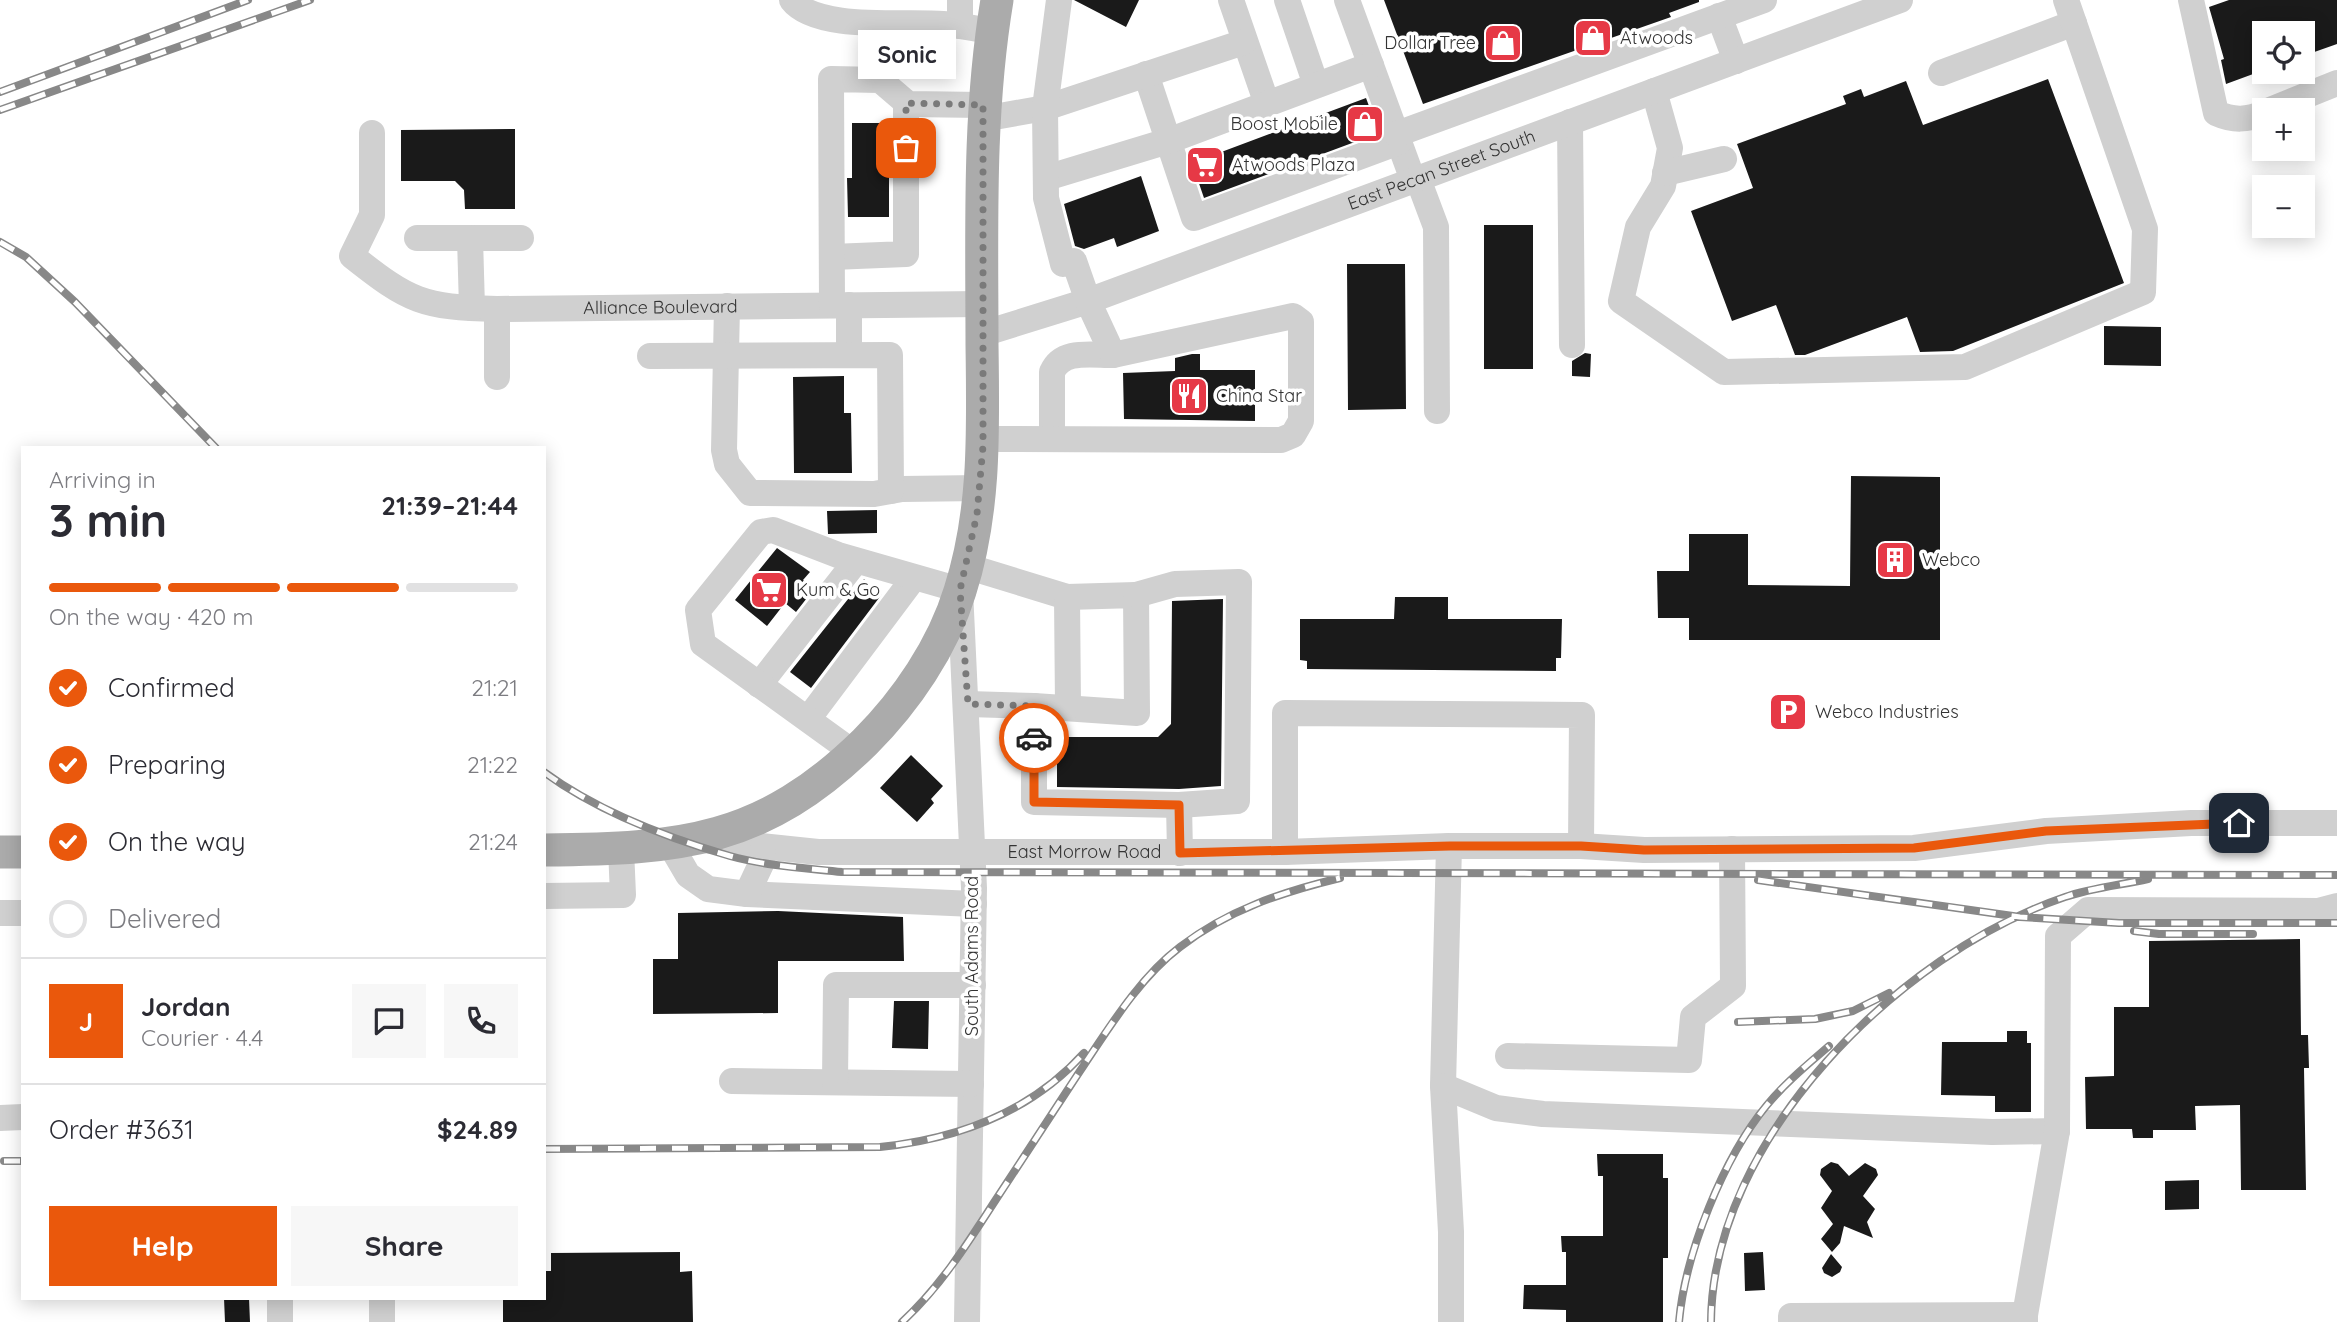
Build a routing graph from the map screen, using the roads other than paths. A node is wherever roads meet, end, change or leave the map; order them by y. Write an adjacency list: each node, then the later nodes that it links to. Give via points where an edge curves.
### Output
1 (792, 0): 9 (street, via 811,15 852,22)
2 (1059, 0): 24 (street)
3 (1231, 0): 13 (street)
4 (1287, 0): 19 (street)
5 (1347, 0): 15 (street)
6 (1763, 0): 12 (street)
7 (1900, 0): 14 (street, East Pecan Street South)
8 (2191, 0): 26 (street, via 2216,113 2231,120)
9 (913, 11): 11 (street)
10 (2070, 12): 16 (street); 32 (street, via 2146,229 2143,292 1965,367 1724,372 1621,301 1638,227 1663,187)
11 (977, 14): 25 (main road, South Adams Road)
12 (1719, 16): 14 (street); 29 (street)
13 (1244, 42): 17 (street); 23 (street)
14 (1736, 61): 20 (street, East Pecan Street South)
15 (1371, 65): 19 (street); 29 (street)
16 (1941, 73)
17 (1146, 74): 24 (street); 30 (street)
18 (2337, 83): 21 (street)
19 (1316, 85): 23 (street)
20 (1654, 91): 27 (street, East Pecan Street South); 32 (street, via 1670,148)
21 (2300, 98)
22 (906, 103): 25 (street); 38 (street, via 906,254); 38 (street, via 880,80 831,79)
23 (1267, 104): 30 (street)
24 (1045, 108): 25 (street); 33 (street)
25 (983, 112): 43 (main road, South Adams Road)
26 (2252, 117)
27 (1570, 122): 34 (street, East Pecan Street South); 44 (street)
28 (372, 133): 42 (street, Alliance Boulevard, via 372,215 352,256 392,288 419,302)
29 (1398, 138): 30 (street, via 1194,218); 34 (street)
30 (1168, 141): 33 (street)
31 (1724, 159): 32 (street)
32 (1665, 173)
33 (1046, 178): 39 (street, via 1046,198 1063,264 1074,261)
34 (1416, 179): 39 (street, East Pecan Street South); 50 (street, via 1436,227)
35 (417, 238): 36 (street)
36 (470, 238): 37 (street); 42 (street)
37 (521, 238)
38 (832, 257): 40 (street)
39 (1088, 301): 43 (street, East Pecan Street South); 46 (street)
40 (841, 305): 41 (street, Alliance Boulevard); 43 (street, Alliance Boulevard); 45 (street)
41 (727, 306): 42 (street, Alliance Boulevard); 48 (street)
42 (484, 309): 49 (street)
43 (982, 319): 52 (main road, South Adams Road)
44 (1572, 345)
45 (849, 355): 48 (street); 54 (street, via 890,355)
46 (1112, 355): 51 (street, via 1063,356 1056,363 1052,372); 51 (street, via 1293,316 1301,322 1301,421 1293,435 1281,440)
47 (650, 356): 48 (street)
48 (726, 356): 54 (street, via 727,464 750,493)
49 (497, 377)
50 (1437, 411)
51 (1052, 437): 52 (street)
52 (983, 439): 53 (main road, South Adams Road)
53 (981, 488): 54 (street); 56 (main road, South Adams Road)
54 (891, 491)
55 (856, 561): 57 (street); 60 (street); 60 (street, via 773,530 761,532 698,610 703,644)
56 (963, 578): 57 (street); 59 (street); 61 (street, South Adams Road); 65 (main road, South Adams Road, via 946,626 908,692)
57 (913, 579): 64 (street)
58 (1136, 595): 59 (street); 63 (street, via 1137,713); 66 (street, via 1175,583 1239,582 1237,801)
59 (1068, 597): 63 (street)
60 (759, 685): 64 (street)
61 (968, 704): 62 (street); 75 (street, South Adams Road)
62 (1034, 706): 63 (street); 66 (street, via 1034,802)
63 (1068, 708)
64 (808, 719): 65 (street)
65 (854, 753): 68 (main road, South Adams Road, via 801,797 750,823)
66 (1179, 805): 79 (street)
67 (2337, 823): 73 (street, East Morrow Road, via 2190,823 2046,831 1914,848)
68 (685, 843): 71 (street, East Morrow Road); 72 (main road, East Morrow Road); 80 (street, via 688,875 708,889)
69 (1450, 846): 70 (street, East Morrow Road); 78 (street, East Morrow Road); 91 (street)
70 (1581, 846): 73 (street, East Morrow Road); 78 (street, via 1582,715 1285,713)
71 (763, 847): 75 (street, East Morrow Road, via 818,852); 80 (street, via 762,862)
72 (621, 849): 74 (main road, East Morrow Road); 81 (street, via 623,895)
73 (1732, 849): 87 (street, via 1733,986 1693,1017 1689,1060)
74 (546, 850)
75 (972, 851): 79 (street, East Morrow Road); 82 (street, South Adams Road)
76 (0, 852): 77 (main road)
77 (21, 852)
78 (1285, 852): 79 (street, East Morrow Road)
79 (1180, 853)
80 (747, 894): 82 (street)
81 (546, 895)
82 (974, 904): 86 (street, South Adams Road)
83 (2337, 906): 94 (street, via 2318,911 2088,911 2058,936)
84 (0, 913): 85 (street)
85 (21, 913)
86 (972, 985): 89 (street, via 836,985); 90 (street, South Adams Road)
87 (1508, 1056)
88 (732, 1081): 89 (street)
89 (835, 1082): 90 (street)
90 (971, 1084): 100 (street, South Adams Road)
91 (1443, 1086): 94 (street, via 1496,1108 1543,1114 1979,1132); 101 (street)
92 (21, 1117): 93 (street)
93 (0, 1118)
94 (2057, 1131): 97 (street)
95 (281, 1300): 98 (street)
96 (382, 1300): 99 (street)
97 (2025, 1319): 102 (street, via 1791,1316)
98 (280, 1322)
99 (382, 1322)
100 (967, 1322)
101 (1451, 1322)
102 (1791, 1322)

